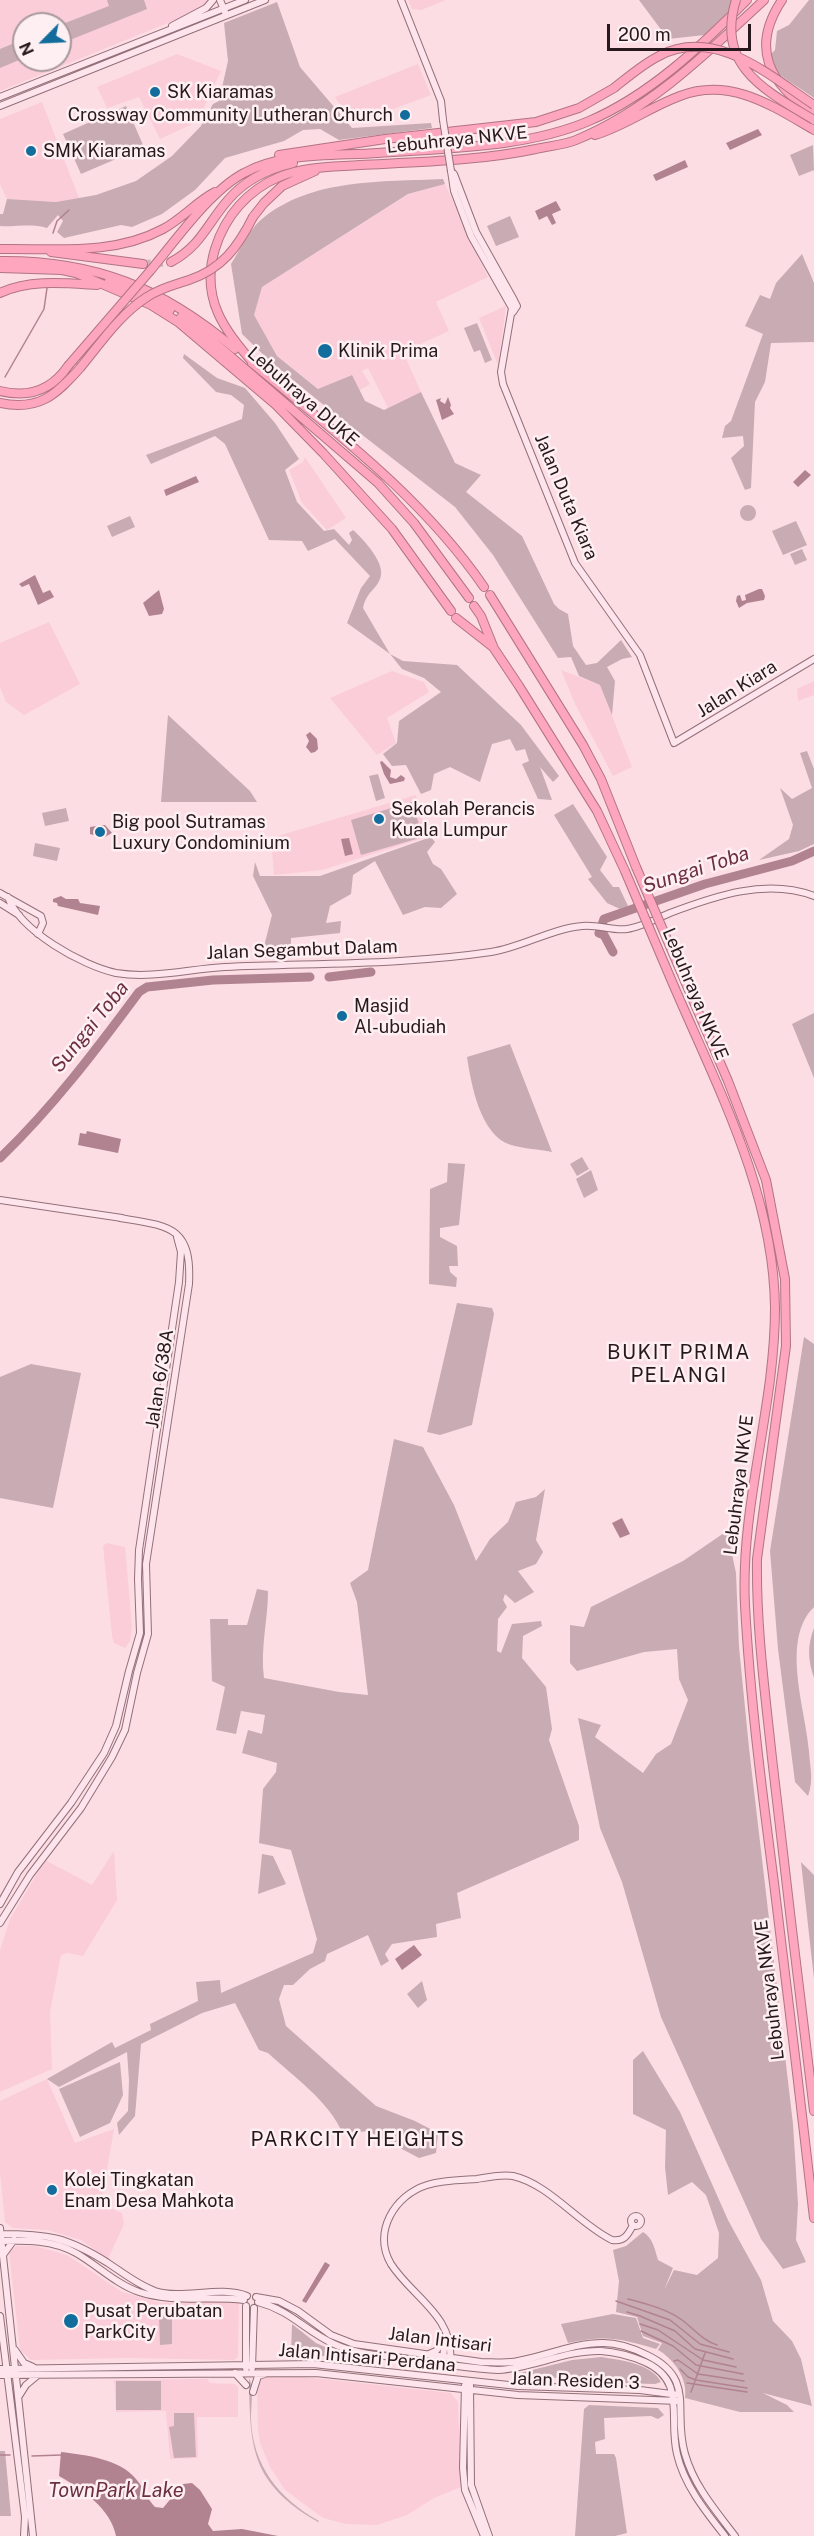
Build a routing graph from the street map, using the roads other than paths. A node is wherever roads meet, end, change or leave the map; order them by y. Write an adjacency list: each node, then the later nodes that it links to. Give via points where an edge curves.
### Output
1 (213, 0): 13 (street, via 206,8)
2 (220, 0): 11 (street)
3 (245, 0): 10 (street)
4 (265, 0): 10 (street)
5 (401, 0): 41 (street, Jalan Duta Kiara, bridge, via 441,101 451,171 479,239 517,306 501,372 503,384 575,563 640,655)
6 (736, 0): 18 (highway, bridge, via 731,38 741,64 758,84)
7 (747, 0): 21 (highway, Lebuhraya NKVE, via 688,56 635,97 588,122 537,136 456,148)
8 (764, 0): 20 (highway, Lebuhraya NKVE, via 682,75 641,105)
9 (783, 0): 17 (highway, via 768,29 768,60 777,82)
10 (232, 6): 11 (street); 12 (street)
11 (224, 8): 12 (street); 13 (street)
12 (226, 15): 16 (street)
13 (159, 34): 14 (street)
14 (0, 97)
15 (814, 105): 22 (highway, bridge, via 740,58 720,50 688,47 659,56 579,108 536,122 294,152 275,156)
16 (0, 106)
17 (814, 113)
18 (814, 120)
19 (814, 130): 20 (highway, via 750,95 726,89 703,90)
20 (574, 141): 23 (highway, Lebuhraya NKVE, via 493,157)
21 (316, 158): 22 (highway); 28 (highway, via 277,167 247,183 228,200 191,250)
22 (265, 164): 24 (highway, via 245,172)
23 (320, 168): 34 (highway, Lebuhraya NKVE, via 296,171 262,185 237,207 219,236 210,269 218,316); 36 (highway, bridge, via 282,186 269,197 224,261 207,273 139,302 58,393 25,405)
24 (222, 189): 25 (highway, via 165,228 126,244); 30 (highway)
25 (27, 248): 26 (highway); 30 (highway)
26 (0, 249)
27 (0, 261): 34 (highway, Lebuhraya DUKE, via 54,263 149,290 191,314)
28 (171, 262)
29 (0, 268): 31 (highway, Lebuhraya DUKE)
30 (146, 268): 35 (highway, bridge, via 52,384 35,393)
31 (76, 273): 32 (highway, Lebuhraya DUKE); 39 (highway, Lebuhraya DUKE, via 111,281 158,302 215,343 378,483 414,523 481,616)
32 (100, 285): 33 (highway, via 52,283); 39 (highway, Lebuhraya NKVE, via 152,305 178,322 276,405 372,506 454,615)
33 (0, 293)
34 (256, 366): 37 (highway, via 403,491 463,556)
35 (0, 392)
36 (0, 403)
37 (484, 587)
38 (490, 595): 54 (highway, Lebuhraya NKVE, bridge, via 601,779 766,1180 785,1279 786,1346 757,1582 778,1812)
39 (493, 647): 55 (highway, Lebuhraya NKVE, bridge, via 597,811 730,1118 764,1216 774,1274 775,1311 771,1372 745,1558 745,1603 768,1836)
40 (814, 659): 41 (street, Jalan Kiara)
41 (674, 743)
42 (0, 893): 44 (street, Jalan Segambut Dalam)
43 (814, 896): 47 (street, Jalan Segambut Dalam, via 791,888 748,890 695,904 630,929 566,929 482,953 380,963 208,968 134,975 99,968 63,952)
44 (8, 897): 46 (street, Jalan Segambut Dalam); 47 (street, via 40,916 43,922)
45 (0, 903): 46 (street)
46 (22, 917): 47 (street, Jalan Segambut Dalam)
47 (38, 934)
48 (0, 1200): 49 (street, via 152,1223)
49 (175, 1234): 50 (street, Jalan 6/38A); 51 (street, Jalan 6/38A, via 187,1248)
50 (181, 1263): 51 (street, via 187,1260); 52 (street, Jalan 6/38A, via 142,1534 138,1580 140,1633 116,1726 104,1753 18,1872)
51 (190, 1266): 53 (street, Jalan 6/38A, via 146,1564 150,1624 125,1730 81,1808)
52 (0, 1905)
53 (0, 1922)
54 (814, 2111)
55 (814, 2218)
56 (0, 2222): 60 (street)
57 (633, 2225): 66 (street, via 622,2240 612,2240 514,2176 430,2184 411,2192 393,2210 384,2242 391,2264 437,2315)
58 (0, 2228): 59 (street)
59 (0, 2237): 60 (street); 61 (street)
60 (13, 2237): 61 (street); 63 (street, via 69,2250 130,2289 154,2296)
61 (3, 2255): 67 (street)
62 (257, 2299): 63 (street); 64 (street); 69 (street, Jalan Intisari, via 279,2301 341,2340); 71 (street, Jalan Intisari, via 294,2317 320,2337 351,2350)
63 (246, 2301): 64 (street); 68 (street)
64 (254, 2308): 68 (street)
65 (0, 2316): 77 (street)
66 (446, 2336): 69 (street, via 436,2351); 70 (street); 71 (street)
67 (13, 2345): 73 (street, via 20,2359); 78 (street)
68 (249, 2349): 72 (street); 74 (street); 75 (street)
69 (425, 2354): 71 (street, Jalan Intisari)
70 (466, 2360): 71 (street, Jalan Intisari); 89 (street, Jalan Intisari, via 516,2362 579,2345 612,2344 665,2365 675,2377)
71 (446, 2361): 81 (street, Jalan Intisari, via 510,2369 601,2351 636,2358)
72 (266, 2365): 74 (street, Jalan Intisari Perdana); 82 (street, Jalan Intisari Perdana, via 313,2364)
73 (33, 2367): 76 (street, Jalan Intisari Perdana); 78 (street, Jalan Intisari Perdana)
74 (249, 2368): 75 (street, Jalan Intisari Perdana); 79 (street, Jalan Intisari Perdana)
75 (233, 2369): 76 (street, Jalan Intisari Perdana); 83 (street)
76 (162, 2370): 80 (street, Jalan Intisari Perdana)
77 (3, 2372): 78 (street); 93 (street, via 25,2517)
78 (15, 2372): 80 (street, Jalan Intisari Perdana); 88 (street)
79 (280, 2372): 84 (street, Jalan Intisari Perdana); 87 (street, via 258,2376)
80 (38, 2375): 88 (street, via 21,2390)
81 (667, 2378): 86 (street, via 667,2384); 89 (street)
82 (467, 2384): 84 (street, Jalan Intisari Perdana); 85 (street, Jalan Residen 3); 86 (street, Jalan Residen 3); 91 (street)
83 (246, 2385)
84 (451, 2386): 91 (street)
85 (488, 2391): 90 (street, Jalan Residen 3); 91 (street)
86 (651, 2391): 89 (street, Jalan Residen 3)
87 (253, 2392)
88 (19, 2398): 94 (street)
89 (676, 2398): 90 (street, Jalan Residen 3); 92 (street); 98 (street, via 688,2464 698,2485)
90 (654, 2400): 92 (street, via 668,2408)
91 (466, 2403): 95 (street, via 465,2490); 96 (street, via 471,2485)
92 (672, 2416): 97 (street, via 677,2456 685,2477)
93 (24, 2536)
94 (33, 2536)
95 (484, 2536)
96 (489, 2536)
97 (726, 2536)
98 (735, 2536)

